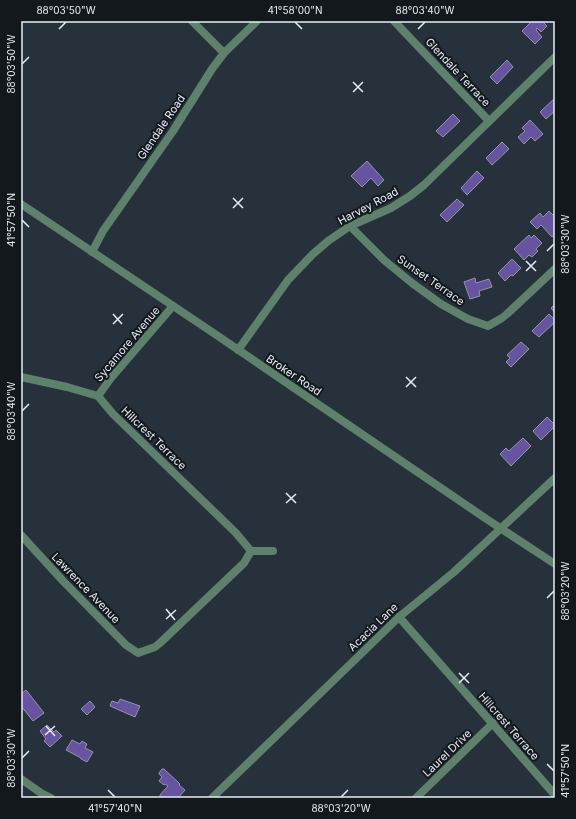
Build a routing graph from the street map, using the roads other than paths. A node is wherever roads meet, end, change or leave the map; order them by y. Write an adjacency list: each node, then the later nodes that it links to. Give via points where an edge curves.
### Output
1 (192, 21): 4 (street)
2 (257, 21): 4 (street, Glendale Road)
3 (394, 21): 6 (street, Glendale Terrace)
4 (224, 53): 9 (street, Glendale Road, via 103,231)
5 (555, 57): 6 (street, Harvey Road)
6 (489, 121): 8 (street, Harvey Road, via 410,196)
7 (21, 204): 9 (street, Broker Road)
8 (350, 226): 10 (street, Sunset Terrace, via 384,260 412,283 468,319 488,326 507,314); 12 (street, Harvey Road, via 313,254 288,280)
9 (92, 252): 11 (street, Broker Road)
10 (555, 269)
11 (173, 306): 12 (street, Broker Road); 14 (street, Sycamore Avenue)
12 (238, 350): 16 (street, Broker Road)
13 (21, 377): 14 (street)
14 (98, 396): 18 (street, Hillcrest Terrace)
15 (555, 478): 16 (street, Acacia Lane)
16 (501, 528): 20 (street, Broker Road); 21 (street, Acacia Lane, via 454,572)
17 (21, 535): 18 (street, Lawrence Avenue, via 69,588 138,654 160,643 244,563)
18 (251, 551): 19 (street)
19 (273, 551)
20 (555, 564)
21 (399, 617): 22 (street, Hillcrest Terrace); 26 (street, Acacia Lane)
22 (493, 724): 24 (street, Hillcrest Terrace); 27 (street, Laurel Drive)
23 (21, 779): 25 (street)
24 (555, 795)
25 (51, 798)
26 (212, 798)
27 (416, 798)

